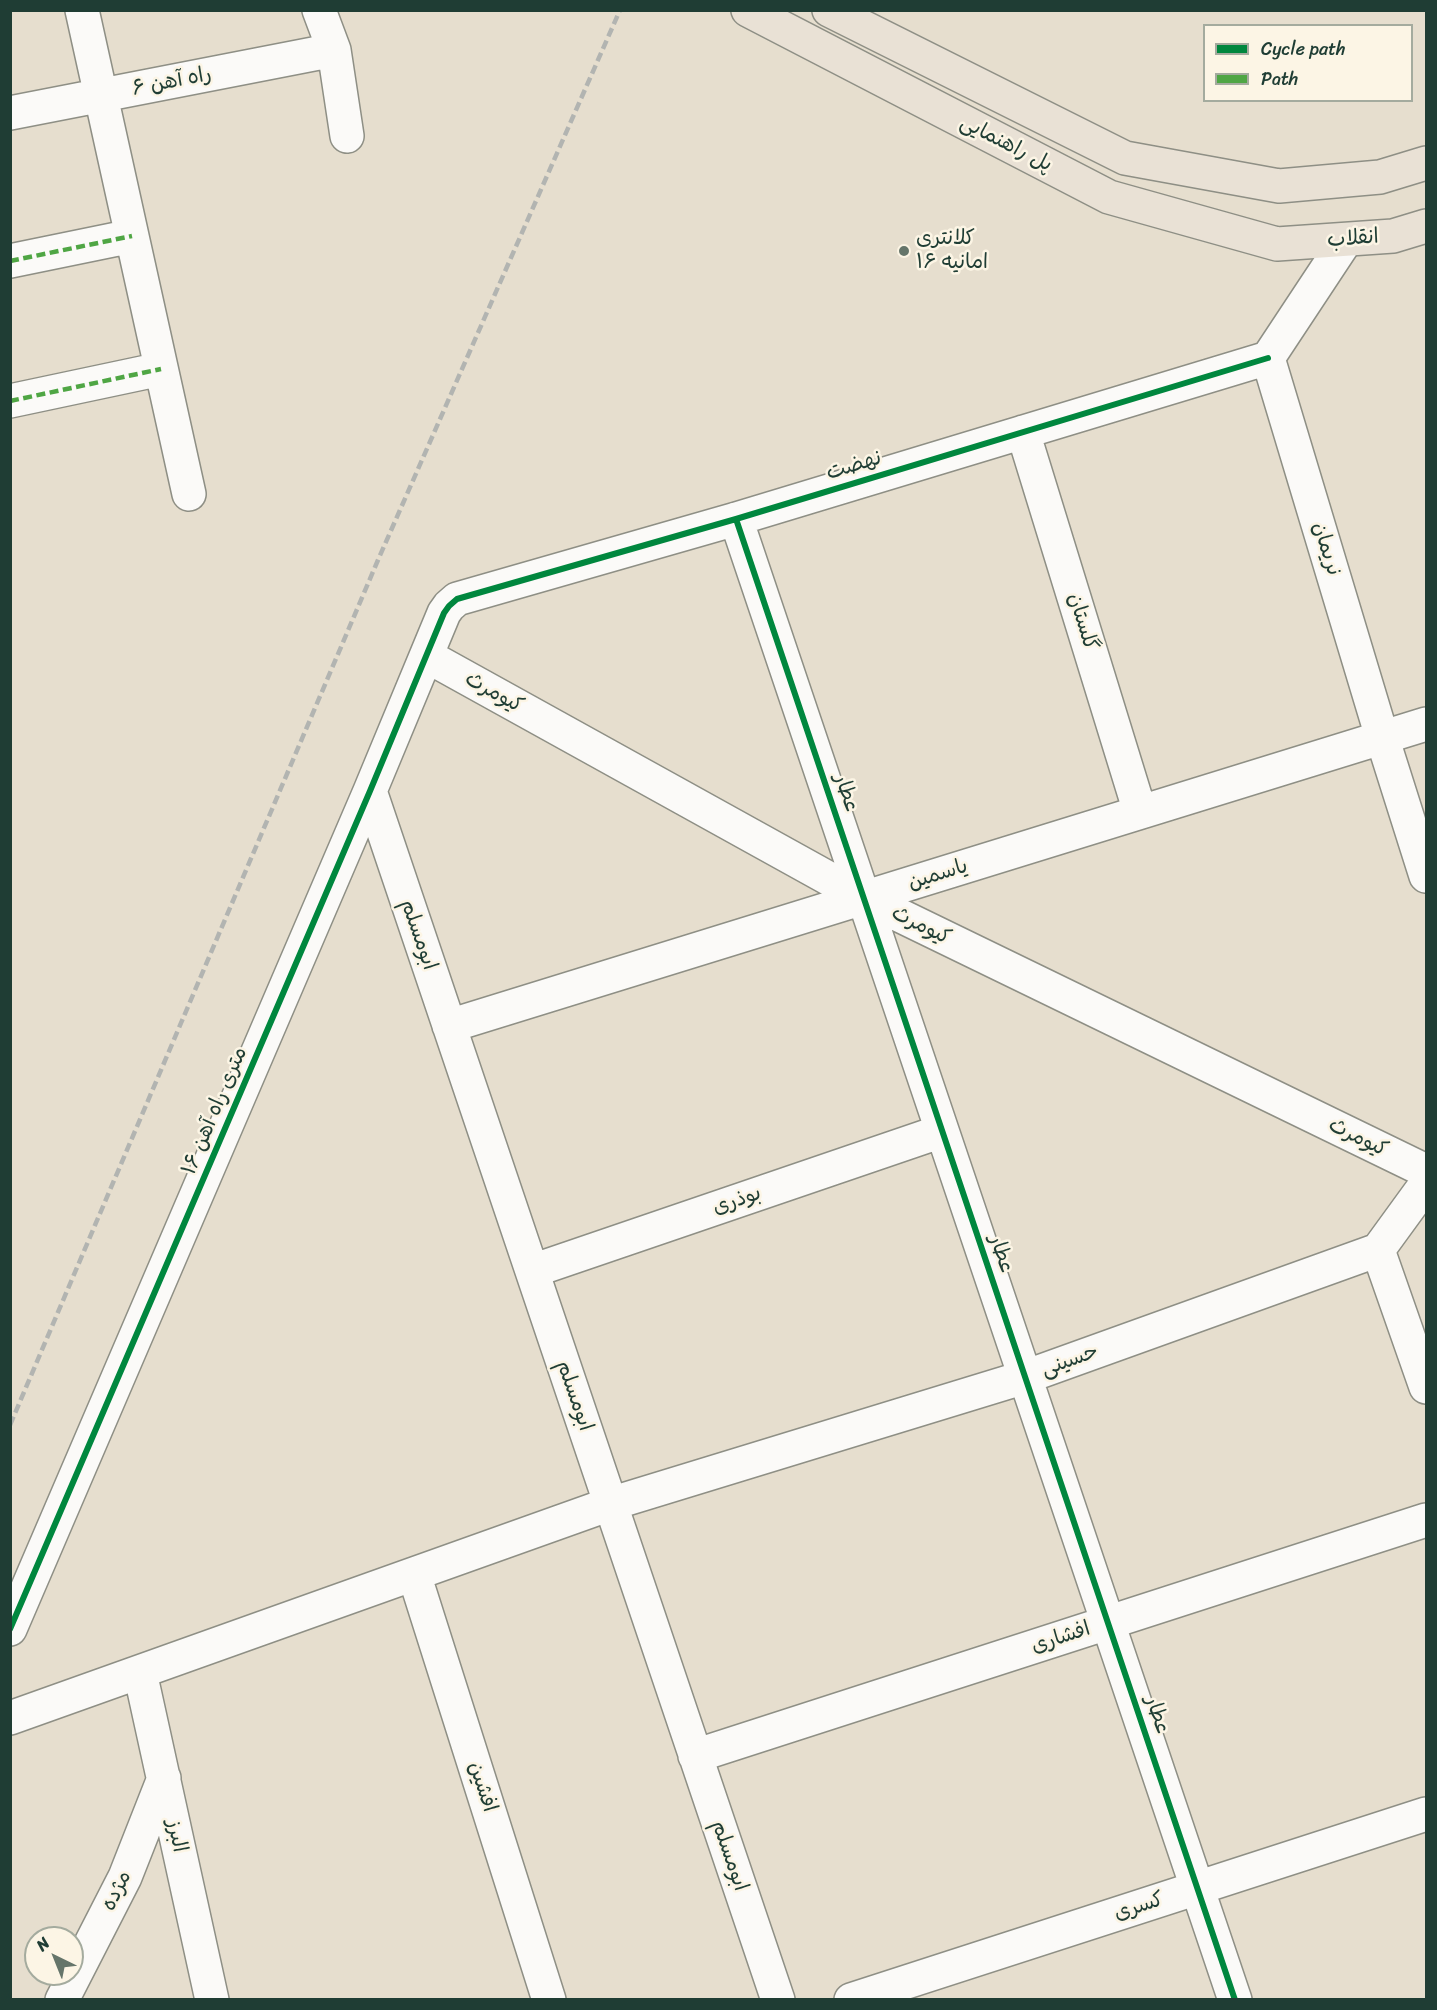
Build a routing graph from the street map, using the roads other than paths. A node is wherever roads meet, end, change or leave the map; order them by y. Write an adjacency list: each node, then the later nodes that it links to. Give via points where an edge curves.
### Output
1 (82, 10): 6 (street)
2 (319, 10): 5 (street)
3 (748, 10): 13 (main road, پل راهنمایی, via 1109,197)
4 (829, 10): 9 (main road, پل راهنمایی, via 1125,158 1278,186 1380,177)
5 (334, 50): 6 (street, راه آهن ۶); 8 (street)
6 (101, 96): 7 (street, راه آهن ۶); 11 (street)
7 (10, 113)
8 (347, 136)
9 (1426, 163)
10 (1426, 226): 12 (main road, انقلاب, via 1393,236)
11 (132, 236): 14 (street); 16 (street)
12 (1346, 240): 13 (main road, انقلاب); 15 (street)
13 (1277, 244)
14 (10, 261)
15 (1268, 358): 18 (street, نهضت); 24 (street, نریمان)
16 (162, 369): 17 (street); 19 (street)
17 (10, 401)
18 (1023, 432): 20 (street, نهضت); 26 (street, گلستان)
19 (189, 494)
20 (736, 519): 21 (street, نهضت, via 457,599); 28 (street, عطار)
21 (449, 606): 22 (street, ۱۶ متری راه آهن)
22 (428, 656): 25 (street, ۱۶ متری راه آهن); 28 (street, کیومرث)
23 (1426, 724): 24 (street, یاسمین)
24 (1382, 737): 26 (street, یاسمین); 27 (street, نریمان)
25 (370, 791): 29 (street, ابومسلم); 41 (street, ۱۶ متری راه آهن)
26 (1140, 813): 28 (street, یاسمین)
27 (1426, 876)
28 (864, 898): 29 (street, یاسمین); 30 (street, عطار); 31 (street, کیومرث)
29 (449, 1026): 34 (street, ابومسلم)
30 (942, 1131): 34 (street, بوذری); 35 (street, عطار)
31 (1426, 1171)
32 (1426, 1184): 33 (street)
33 (1378, 1250): 35 (street, حسینی); 36 (street)
34 (532, 1271): 37 (street, ابومسلم)
35 (1025, 1377): 37 (street, حسینی); 40 (street, عطار)
36 (1426, 1387)
37 (610, 1504): 39 (street, حسینی); 44 (street, ابومسلم)
38 (1426, 1520): 40 (street, افشاری)
39 (414, 1574): 42 (street, حسینی); 50 (street, افشین)
40 (1108, 1622): 44 (street, افشاری); 47 (street, عطار)
41 (10, 1629)
42 (140, 1672): 43 (street, حسینی); 45 (street, البرز)
43 (10, 1718)
44 (695, 1756): 51 (street, ابومسلم)
45 (164, 1778): 48 (street, مژده, via 125,1876); 49 (street, البرز)
46 (1426, 1814): 47 (street, کسری)
47 (1197, 1888): 52 (street, کسری); 53 (street, عطار)
48 (62, 2000)
49 (212, 2000)
50 (549, 2000)
51 (778, 2000)
52 (851, 2000)
53 (1235, 2000)

